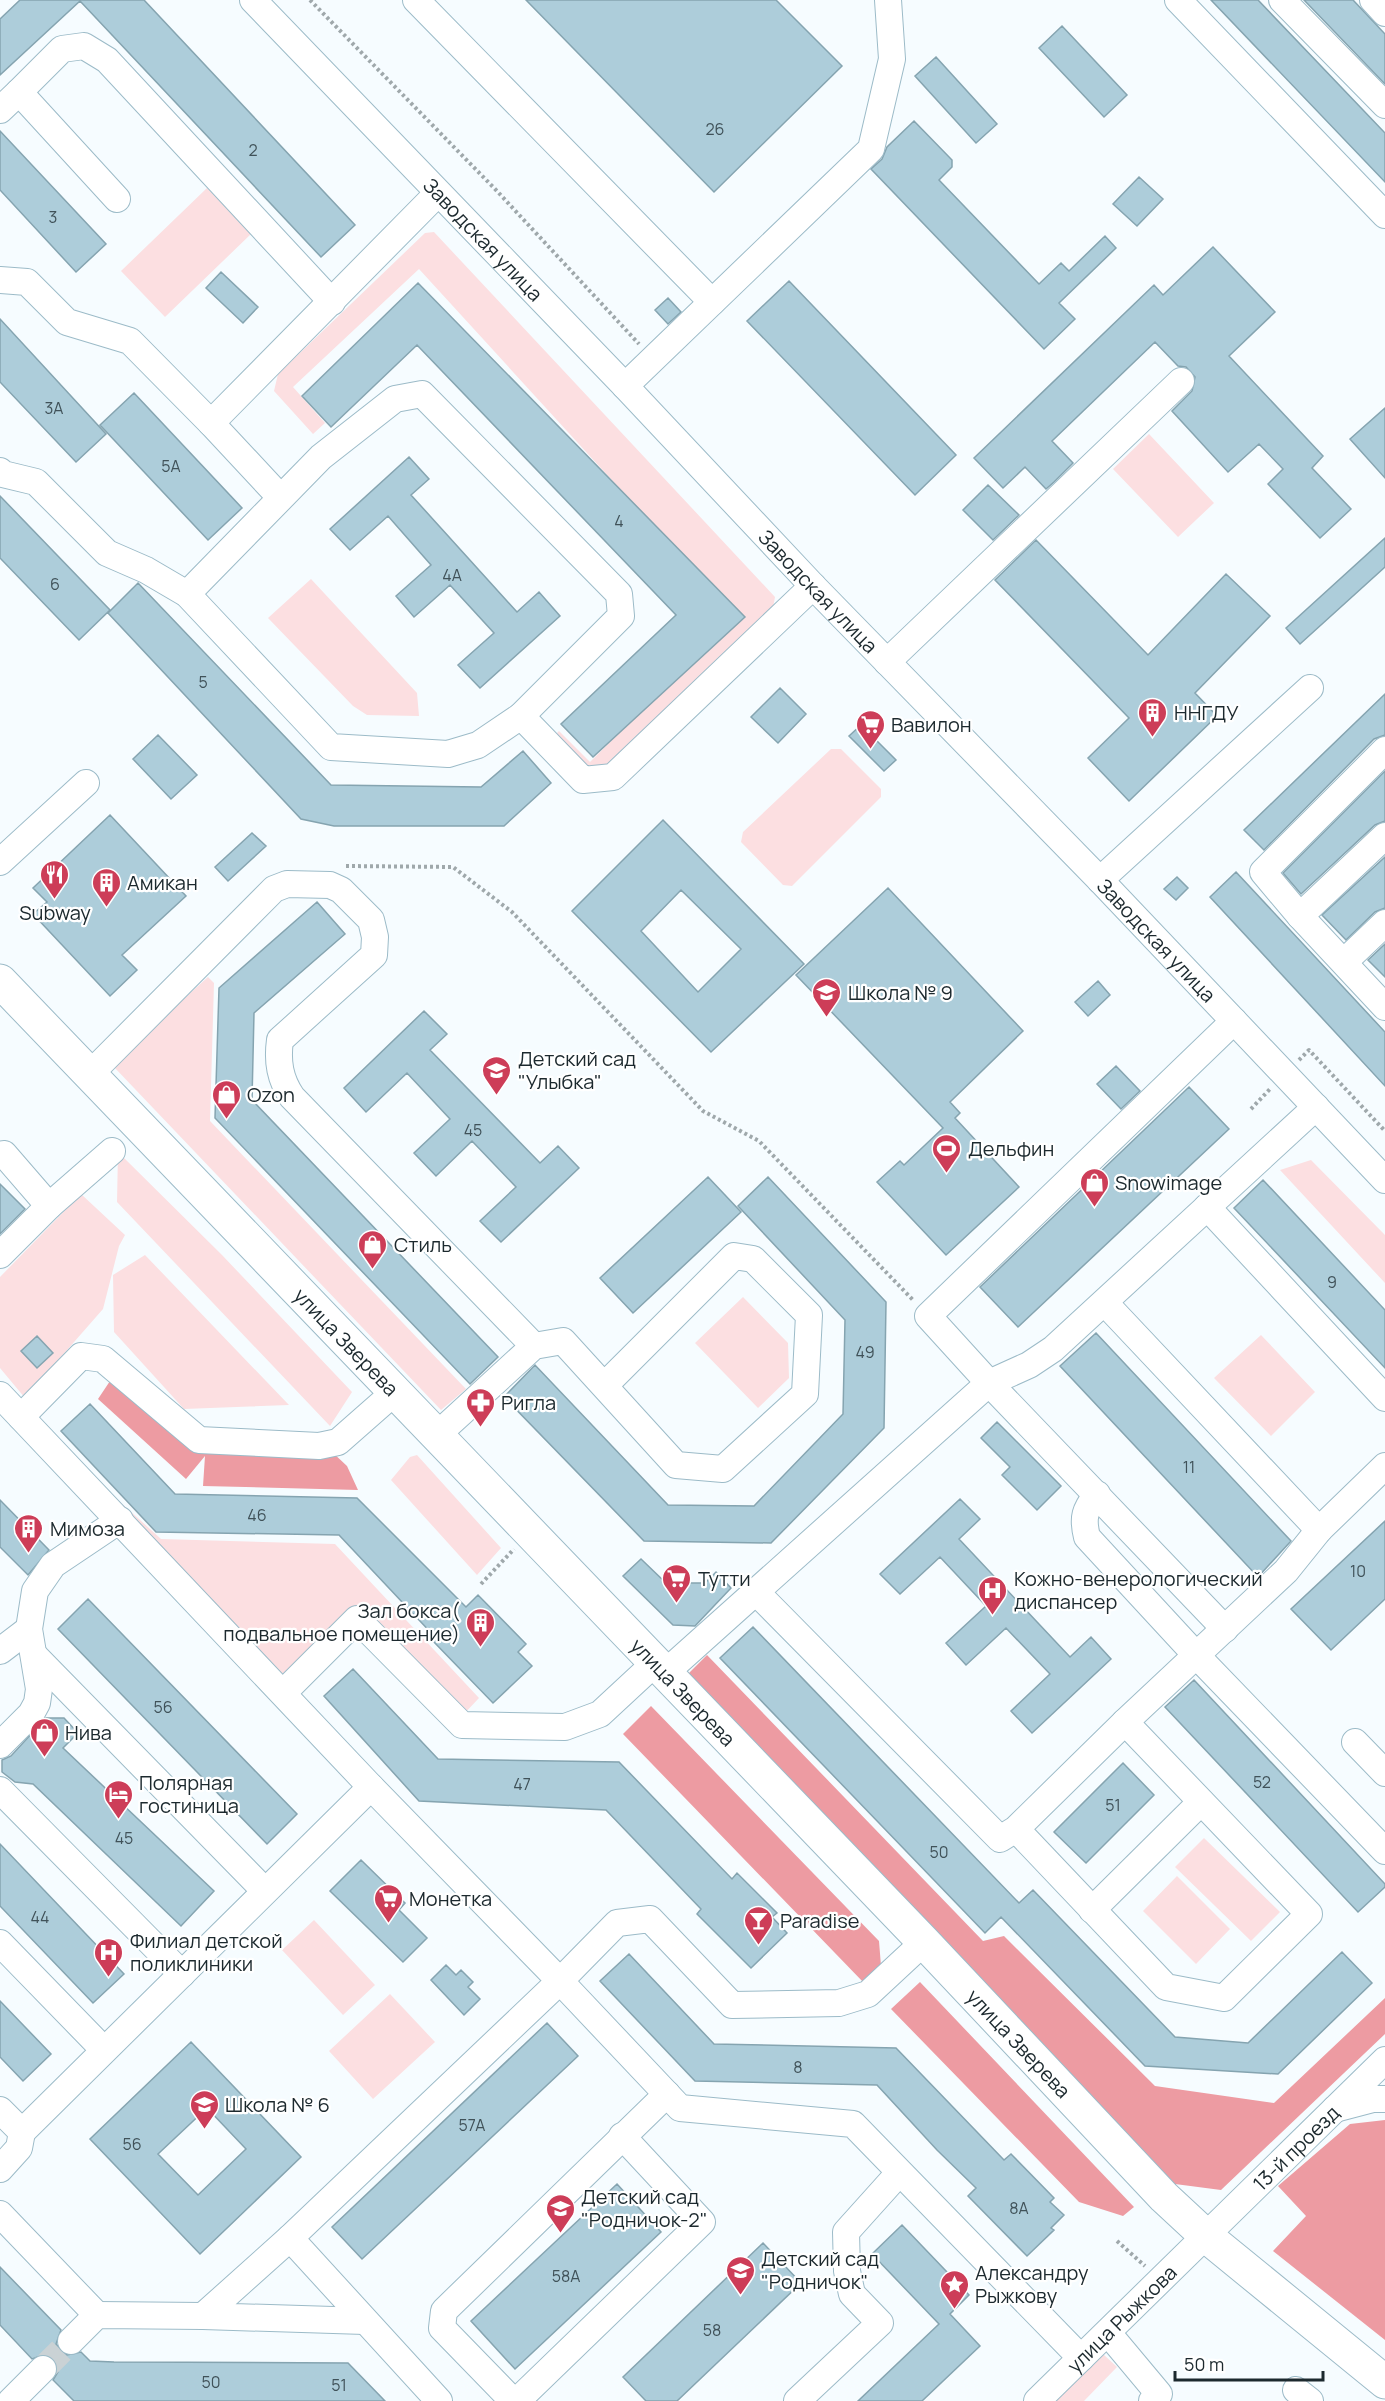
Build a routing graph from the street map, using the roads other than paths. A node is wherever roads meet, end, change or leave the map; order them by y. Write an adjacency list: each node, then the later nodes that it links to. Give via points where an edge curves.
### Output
1 (253, 0): 11 (street, Заводская улица)
2 (416, 0): 16 (street)
3 (888, 0): 16 (street, via 892,59 871,149)
4 (1178, 0): 13 (street)
5 (1282, 0): 9 (street)
6 (1373, 0): 7 (street)
7 (1385, 13)
8 (20, 92): 10 (street); 12 (street); 15 (street, via 62,49 84,46 107,60)
9 (1385, 105)
10 (0, 110)
11 (438, 193): 15 (street); 18 (street, Заводская улица)
12 (117, 199)
13 (1385, 215)
14 (0, 280): 19 (street, via 27,282 67,322 130,341)
15 (332, 302): 19 (street)
16 (712, 302): 18 (street)
17 (1181, 381): 24 (street)
18 (625, 386): 22 (street, Заводская улица)
19 (211, 423): 21 (street)
20 (0, 471): 23 (street, via 36,482 107,553)
21 (280, 497): 23 (street); 26 (street, via 321,457 395,399 422,394 619,594 621,616)
22 (813, 586): 24 (street, Заводская улица); 26 (street, via 613,777 583,780)
23 (187, 594): 26 (street, via 331,747 448,754 478,745)
24 (887, 662): 31 (street, Заводская улица)
25 (1310, 688): 31 (street)
26 (521, 716)
27 (1385, 750): 32 (street, via 1263,872)
28 (86, 783): 30 (street)
29 (1385, 836): 32 (street)
30 (0, 862)
31 (1100, 880): 37 (street, Заводская улица)
32 (1300, 916): 34 (street)
33 (1385, 923): 34 (street)
34 (1344, 962): 36 (street)
35 (4, 993): 38 (main road, улица Зверева)
36 (1385, 1007)
37 (1234, 1021): 39 (street, Заводская улица); 48 (street, via 928,1316)
38 (88, 1075): 47 (street, via 274,889 287,884 330,885 341,890 371,920 374,956 280,1040 277,1058 283,1084); 50 (main road, улица Зверева)
39 (1316, 1107): 42 (street, Заводская улица); 44 (street)
40 (112, 1151): 43 (street)
41 (4, 1154): 43 (street)
42 (1385, 1180)
43 (49, 1206): 45 (street)
44 (1207, 1208): 46 (street); 52 (street)
45 (0, 1255)
46 (1105, 1303): 48 (street, via 1029,1365); 58 (street)
47 (534, 1346): 49 (street, via 563,1341); 54 (street)
48 (989, 1383): 56 (street); 59 (street)
49 (605, 1385): 49 (street, via 676,1465 723,1469 805,1395 809,1315 753,1259 734,1256)
50 (396, 1391): 53 (street, via 338,1442 319,1446 199,1440 103,1359 81,1356); 54 (main road, улица Зверева)
51 (0, 1395): 53 (street)
52 (1385, 1398)
53 (21, 1417): 57 (street)
54 (438, 1434): 65 (main road, улица Зверева)
55 (1385, 1466): 58 (street)
56 (1097, 1494): 61 (street); 63 (street, via 1085,1509 1087,1537)
57 (120, 1520): 60 (street, via 53,1565 35,1591); 66 (street)
58 (1318, 1530): 61 (street, via 1286,1571)
59 (755, 1591): 65 (street); 74 (street, via 1000,1839)
60 (29, 1629): 62 (street); 64 (street)
61 (1225, 1629): 63 (street)
62 (0, 1651)
63 (1196, 1655): 67 (street); 75 (street)
64 (36, 1657): 69 (street, via 37,1703); 76 (street)
65 (660, 1668): 66 (street, via 600,1714 565,1727 462,1725 357,1619); 78 (main road, улица Зверева)
66 (284, 1692): 71 (street)
67 (1125, 1722): 73 (street); 74 (street)
68 (1355, 1742): 70 (street)
69 (0, 1746)
70 (1385, 1773)
71 (371, 1787): 76 (street); 81 (street)
72 (0, 1790): 80 (street)
73 (1201, 1802): 77 (street); 77 (street, via 1309,1914 1224,1998 1166,1987)
74 (1016, 1829): 77 (street)
75 (1385, 1851)
76 (265, 1892): 80 (street)
77 (1092, 1910)
78 (924, 1942): 81 (street, via 868,1994 839,2003 732,2005 650,1919 617,1923); 93 (main road, улица Зверева)
79 (0, 1943): 82 (street)
80 (182, 1974): 82 (street)
81 (560, 1981): 84 (street); 94 (street)
82 (104, 2050): 88 (street)
83 (1385, 2060): 87 (street, 13-й проезд)
84 (667, 2094): 89 (street); 91 (street, via 680,2108 853,2124)
85 (1385, 2099): 87 (street)
86 (0, 2110): 88 (street)
87 (1332, 2110): 93 (street, 13-й проезд)
88 (22, 2132): 90 (street, via 20,2148)
89 (622, 2136): 105 (street, via 444,2311 442,2328); 105 (street, via 702,2222)
90 (0, 2169)
91 (899, 2173): 100 (street); 106 (street, via 846,2232 846,2271 852,2294 880,2324)
92 (0, 2214): 95 (street)
93 (1206, 2236): 98 (street, улица Рыжкова); 102 (main road, улица Зверева)
94 (290, 2238): 96 (street); 97 (street)
95 (97, 2315): 96 (street); 99 (street)
96 (202, 2316): 97 (street)
97 (365, 2321): 104 (street)
98 (1108, 2333): 100 (street, улица Рыжкова); 108 (street, via 1159,2394)
99 (71, 2341)
100 (1081, 2358): 107 (street, улица Рыжкова)
101 (43, 2370): 103 (street)
102 (1385, 2382)
103 (11, 2401)
104 (439, 2401)
105 (515, 2401)
106 (797, 2401)
107 (1037, 2401)
108 (1152, 2401)

